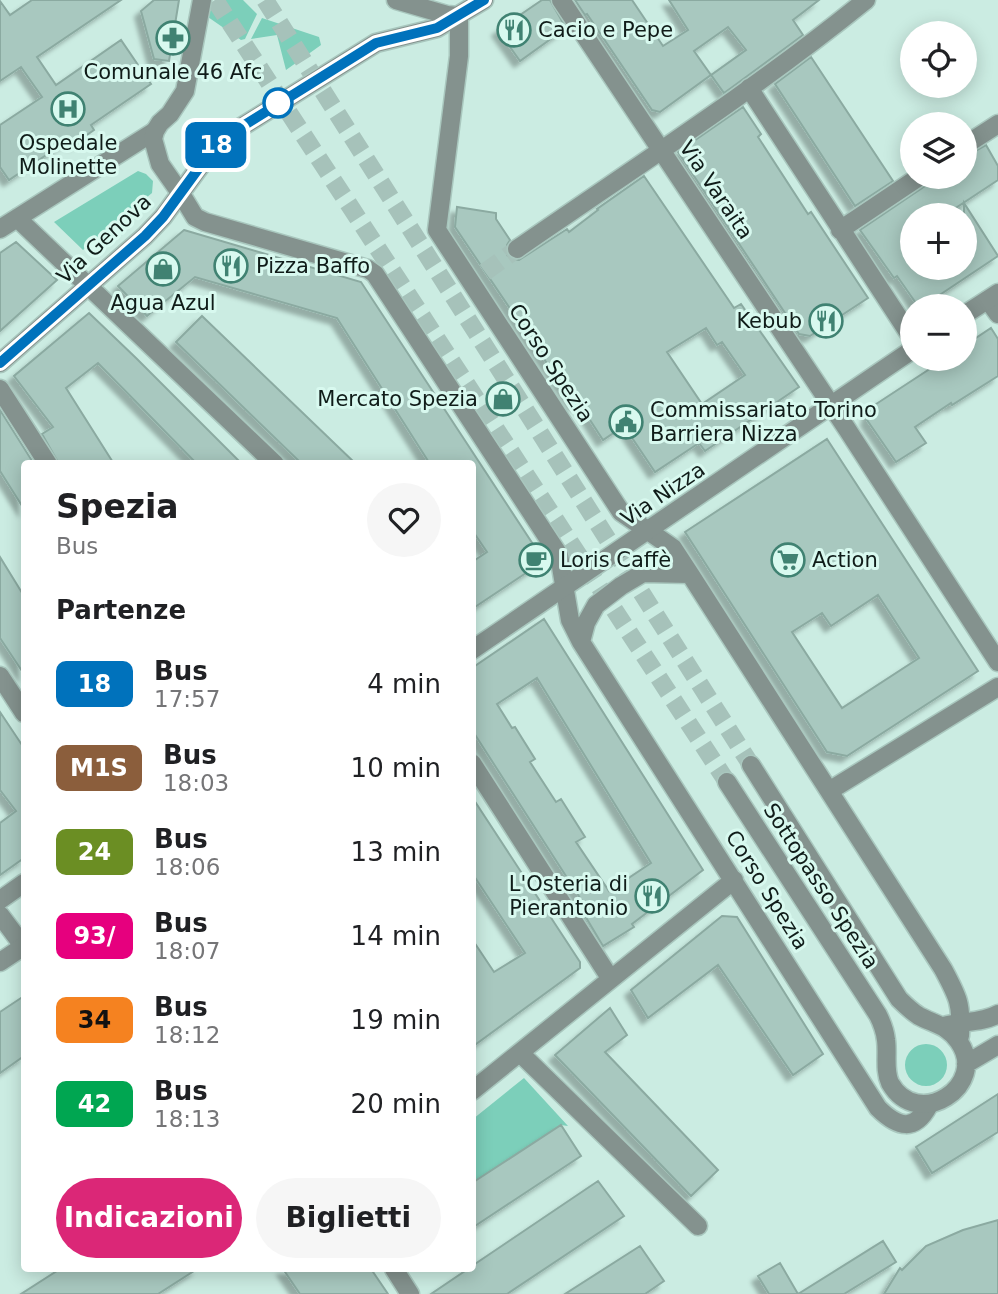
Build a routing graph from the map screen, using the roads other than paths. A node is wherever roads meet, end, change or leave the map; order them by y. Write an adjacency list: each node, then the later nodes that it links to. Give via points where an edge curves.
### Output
1 (202, 0): 9 (street, via 185,91)
2 (396, 0): 6 (street)
3 (484, 0): 6 (street, Via Genova)
4 (561, 0): 11 (street, Via Varaita)
5 (866, 0): 7 (street)
6 (459, 16): 13 (street, Via Genova, via 437,28 376,43 244,124 215,146); 28 (street, Corso Spezia, via 438,230 478,277 621,512)
7 (749, 88): 11 (street); 16 (street)
8 (998, 124): 10 (street)
9 (155, 131): 13 (street, via 156,156); 14 (street)
10 (977, 138)
11 (662, 150): 17 (street); 25 (street, Via Varaita)
12 (901, 189): 16 (street)
13 (181, 194): 18 (street, Via Genova, via 145,236); 30 (street, Corso Spezia, via 195,216 205,222 375,274 552,542 559,555)
14 (17, 218): 15 (street); 18 (street)
15 (0, 229)
16 (840, 230): 21 (street)
17 (517, 249)
18 (88, 286): 23 (street, Via Genova); 27 (street)
19 (995, 303): 20 (street)
20 (977, 311)
21 (900, 320)
22 (900, 358): 25 (street, Via Nizza)
23 (0, 363)
24 (0, 389): 26 (street)
25 (831, 406): 28 (street, Via Nizza); 33 (street, Via Varaita)
26 (45, 460)
27 (271, 460)
28 (647, 532): 29 (street, Corso Spezia, via 673,548); 30 (street, Via Nizza)
29 (690, 574): 31 (street, via 643,573 621,586 596,605); 40 (street, Corso Spezia)
30 (563, 588): 31 (street, Corso Spezia); 32 (street, Via Nizza)
31 (581, 642): 41 (street, Corso Spezia)
32 (476, 647)
33 (998, 662)
34 (0, 676): 36 (street)
35 (998, 687): 40 (street)
36 (21, 708)
37 (751, 765): 50 (street, Sottopasso Spezia, via 899,999 920,1016)
38 (476, 769): 48 (street)
39 (727, 782): 55 (street, Sottopasso Spezia, via 878,1015 887,1041 889,1081 904,1097)
40 (829, 791): 50 (street, Corso Spezia, via 943,969 959,1000)
41 (734, 880): 48 (street); 55 (street, Corso Spezia, via 878,1108 908,1125 916,1123)
42 (21, 885): 43 (street)
43 (0, 900)
44 (0, 915): 45 (street)
45 (21, 943)
46 (21, 949): 47 (street)
47 (0, 962)
48 (610, 978): 52 (street)
49 (998, 1014): 50 (street)
50 (952, 1023): 53 (street, Corso Spezia)
51 (998, 1045): 53 (street)
52 (520, 1053): 54 (street); 56 (street)
53 (966, 1064): 55 (street, Corso Spezia, via 952,1095)
54 (476, 1088)
55 (929, 1105)
56 (698, 1226)
57 (396, 1272): 58 (street)
58 (410, 1294)

